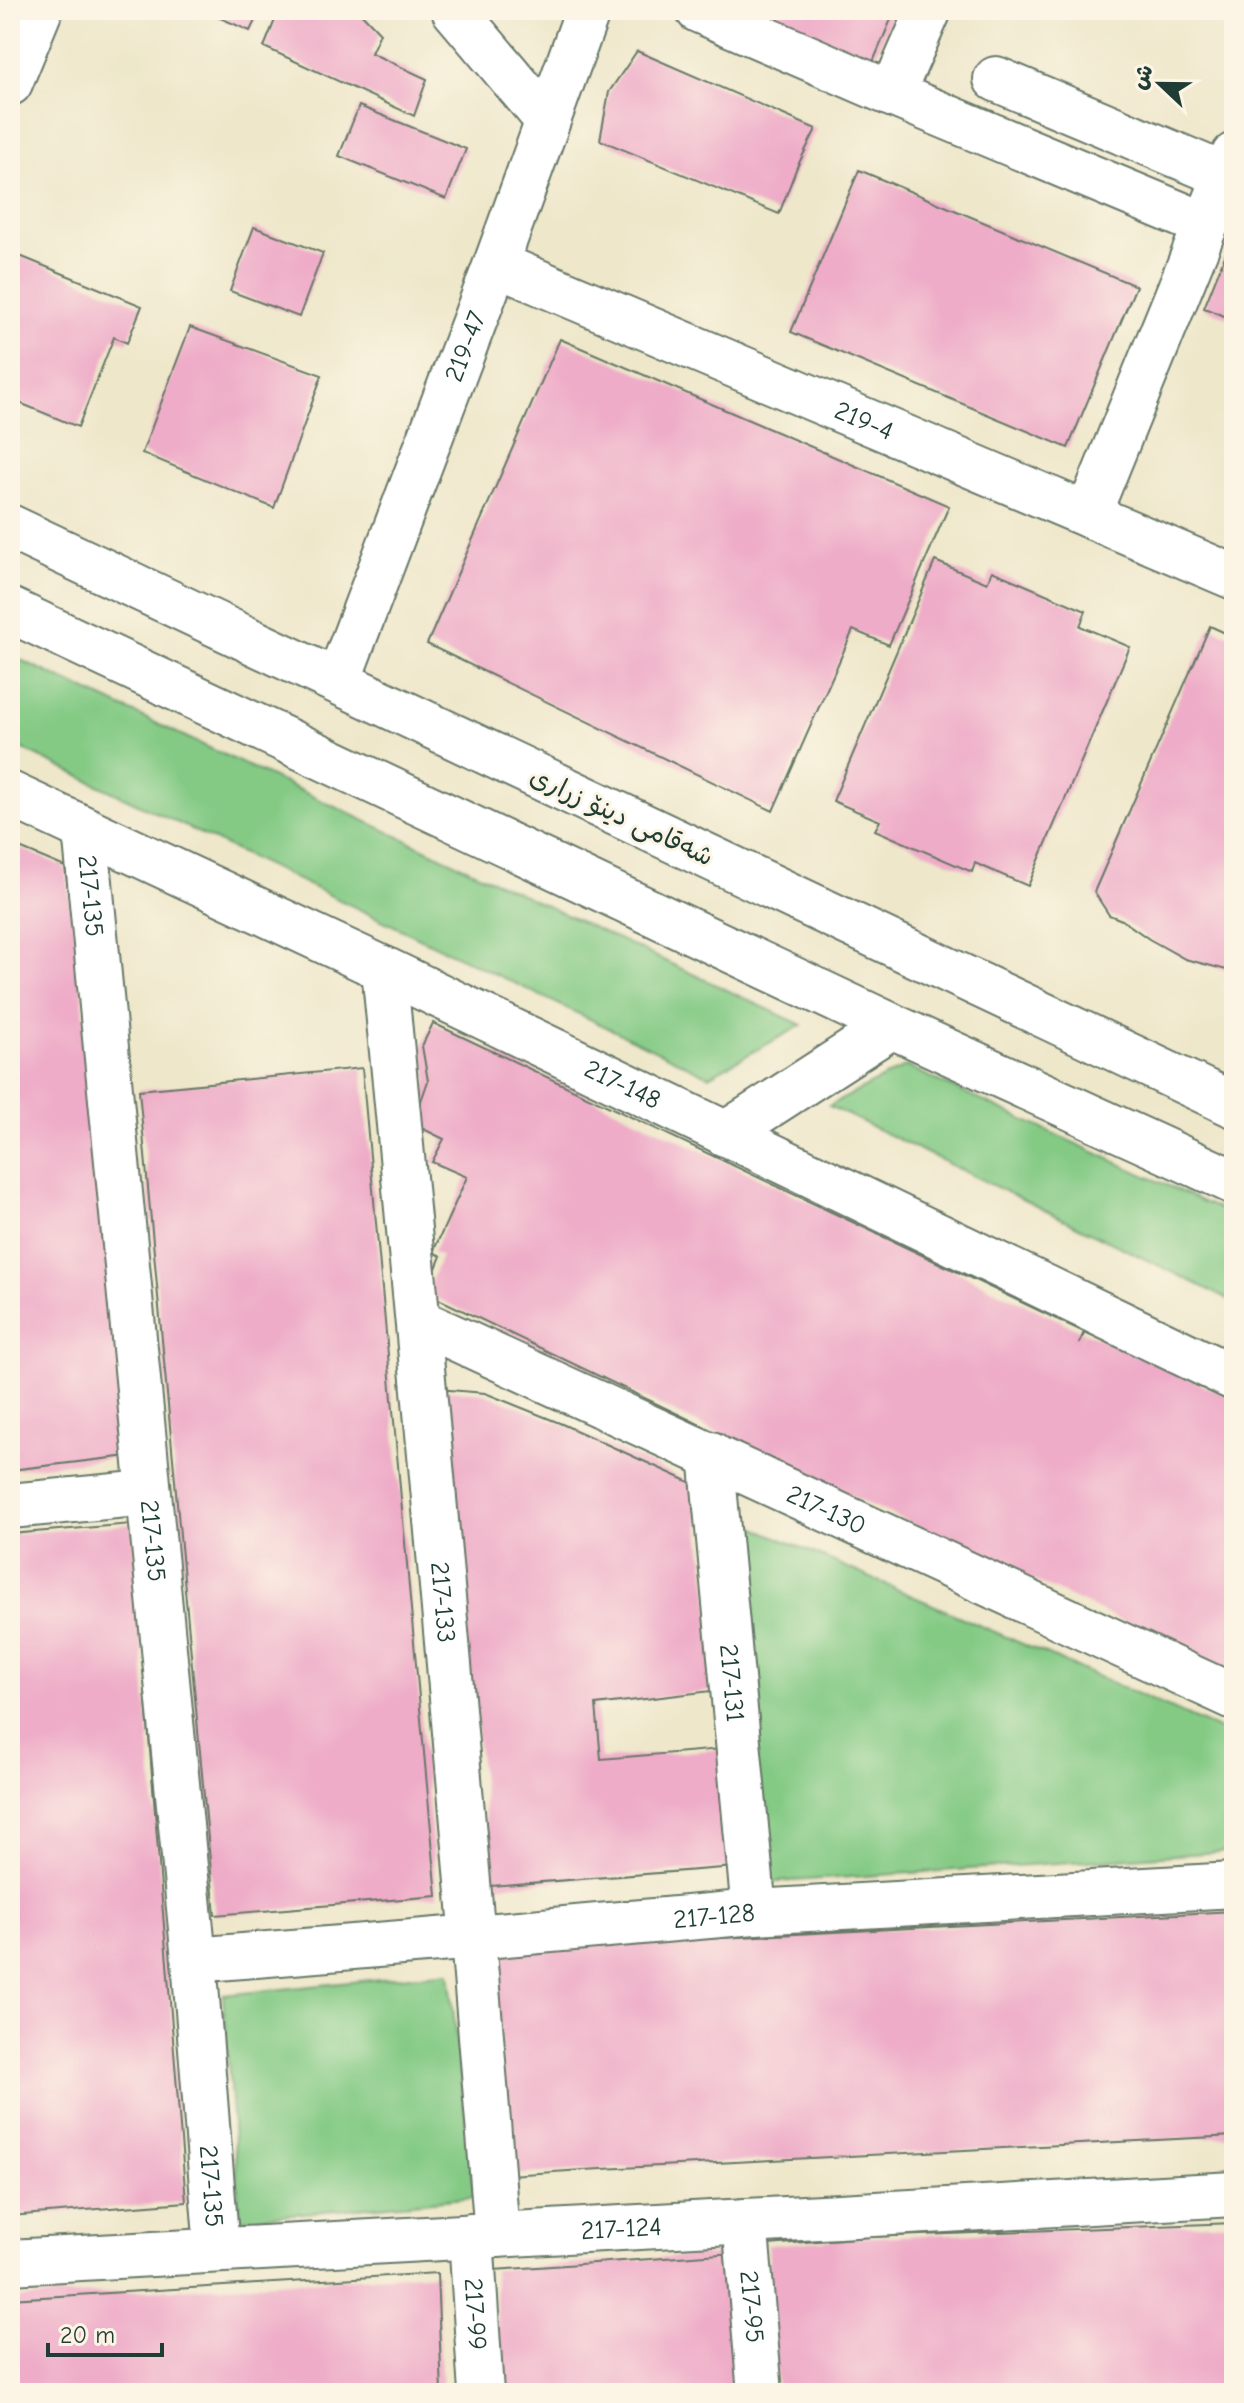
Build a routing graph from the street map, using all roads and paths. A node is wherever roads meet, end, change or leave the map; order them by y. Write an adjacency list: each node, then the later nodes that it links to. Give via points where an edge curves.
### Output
1 (40, 10): 7 (street)
2 (454, 10): 9 (street)
3 (588, 10): 9 (street, 219-47)
4 (698, 10): 8 (street)
5 (929, 10): 8 (street)
6 (996, 79): 10 (street)
7 (10, 83)
8 (892, 94): 11 (street)
9 (547, 120): 12 (street, 219-47)
10 (1230, 165): 11 (street)
11 (1206, 225): 13 (street)
12 (496, 264): 13 (street, 219-4); 17 (street, 219-47)
13 (1088, 515): 15 (street, 219-4)
14 (10, 527): 17 (street, شەقامی دینۆ زراری)
15 (1234, 577)
16 (10, 610): 21 (street)
17 (338, 681): 22 (street, شەقامی دینۆ زراری)
18 (10, 794): 19 (street, 217-148)
19 (85, 830): 20 (street, 217-148); 28 (street, 217-135)
20 (384, 969): 23 (street, 217-148); 25 (street, 217-133)
21 (892, 1026): 23 (street); 24 (street)
22 (1234, 1105)
23 (725, 1134): 26 (street, 217-148)
24 (1234, 1182)
25 (418, 1321): 27 (street, 217-130); 33 (street, 217-133)
26 (1234, 1378)
27 (711, 1454): 30 (street, 217-130); 32 (street, 217-131)
28 (147, 1493): 29 (street); 34 (street, 217-135)
29 (10, 1506)
30 (1234, 1697)
31 (1234, 1885): 32 (street, 217-128)
32 (754, 1912): 33 (street, 217-128)
33 (474, 1937): 34 (street, 217-128); 37 (street, 217-133)
34 (194, 1960): 38 (street, 217-135)
35 (1234, 2194): 36 (street, 217-124)
36 (745, 2221): 37 (street, 217-124); 41 (street, 217-95)
37 (484, 2236): 38 (street, 217-124); 40 (street, 217-99)
38 (217, 2250): 39 (street, 217-124)
39 (10, 2262)
40 (481, 2393)
41 (760, 2393)

